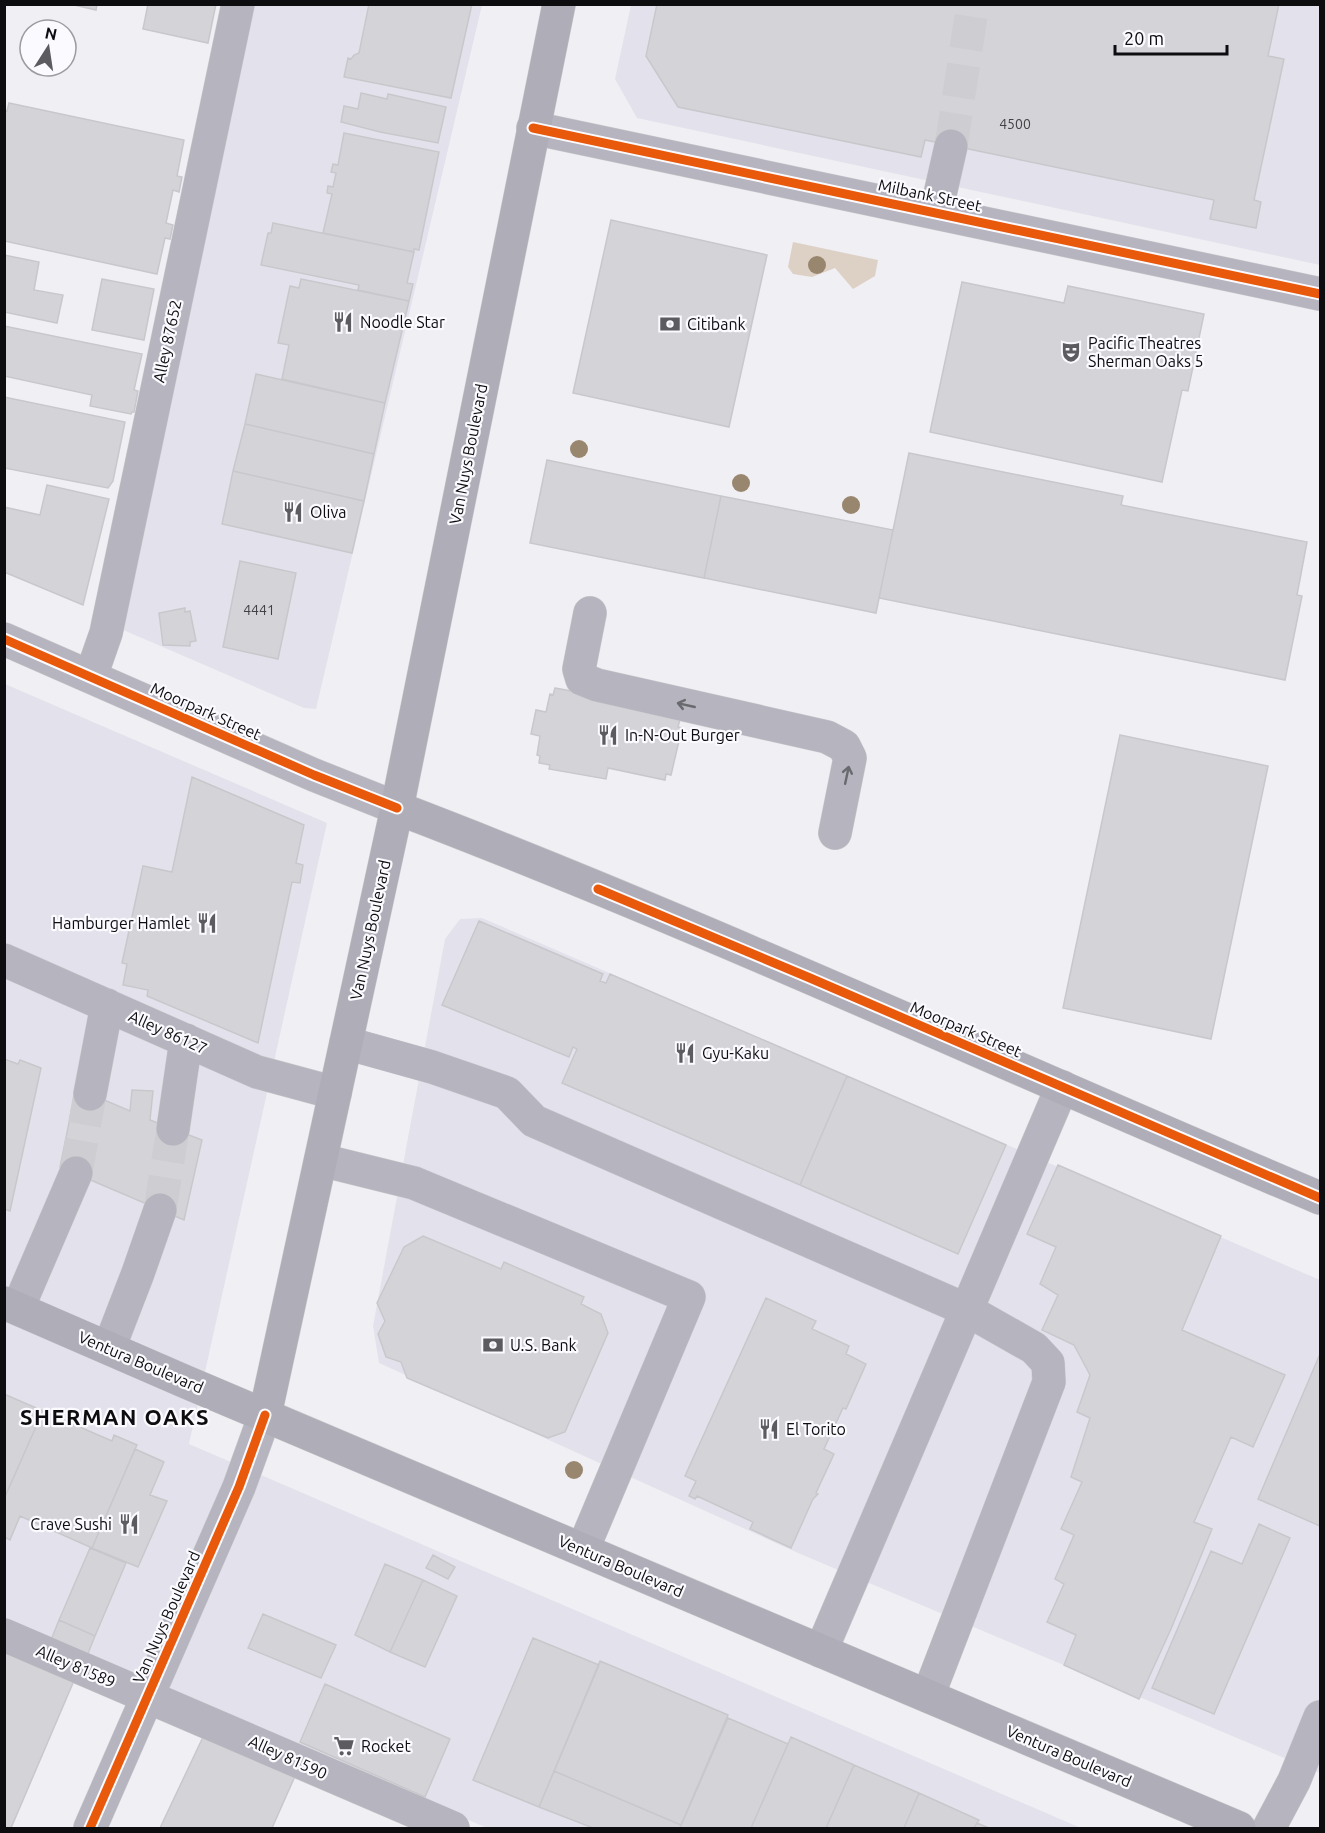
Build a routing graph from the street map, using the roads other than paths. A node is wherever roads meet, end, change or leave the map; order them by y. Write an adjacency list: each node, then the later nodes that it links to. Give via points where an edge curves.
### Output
1 (238, 4): 9 (street, Alley 87652, via 106,633)
2 (559, 4): 3 (main road, Van Nuys Boulevard)
3 (533, 128): 5 (street, Milbank Street); 10 (main road, Van Nuys Boulevard)
4 (951, 146): 5 (street)
5 (936, 212): 6 (street, Milbank Street)
6 (1320, 294)
7 (590, 613): 11 (street, one-way to 7, via 850,758 844,746 827,737 582,679 579,669)
8 (4, 639): 9 (street, Moorpark Street)
9 (91, 676): 10 (street, Moorpark Street)
10 (397, 808): 15 (main road, Van Nuys Boulevard); 16 (main road, Moorpark Street)
11 (835, 832)
12 (4, 960): 13 (street, Alley 86127)
13 (107, 1005): 14 (street, Alley 86127); 18 (street)
14 (186, 1040): 17 (street, Alley 86127, via 257,1072); 19 (street)
15 (346, 1043): 17 (main road, Van Nuys Boulevard); 25 (street, via 507,1093 534,1121)
16 (1062, 1087): 22 (main road, Moorpark Street); 25 (street)
17 (335, 1093): 20 (main road, Van Nuys Boulevard)
18 (90, 1094)
19 (173, 1129)
20 (321, 1160): 27 (main road, Van Nuys Boulevard); 28 (street, via 414,1183 689,1297)
21 (76, 1173): 24 (street)
22 (1320, 1198)
23 (159, 1210): 26 (street)
24 (11, 1306): 26 (main road, Ventura Boulevard)
25 (967, 1310): 30 (street); 31 (street, via 1034,1348 1048,1363 1049,1382)
26 (109, 1348): 27 (main road, Ventura Boulevard)
27 (264, 1415): 28 (main road, Ventura Boulevard); 32 (street, Van Nuys Boulevard, via 238,1487)
28 (583, 1549): 30 (main road, Ventura Boulevard)
29 (4, 1635): 32 (street, Alley 81589)
30 (821, 1651): 31 (main road, Ventura Boulevard)
31 (928, 1696): 36 (main road, Ventura Boulevard)
32 (147, 1697): 34 (street, Alley 81590); 35 (street, Van Nuys Boulevard)
33 (1320, 1717): 37 (street, via 1294,1781)
34 (435, 1825)
35 (90, 1828)
36 (1239, 1828)
37 (1269, 1828)

